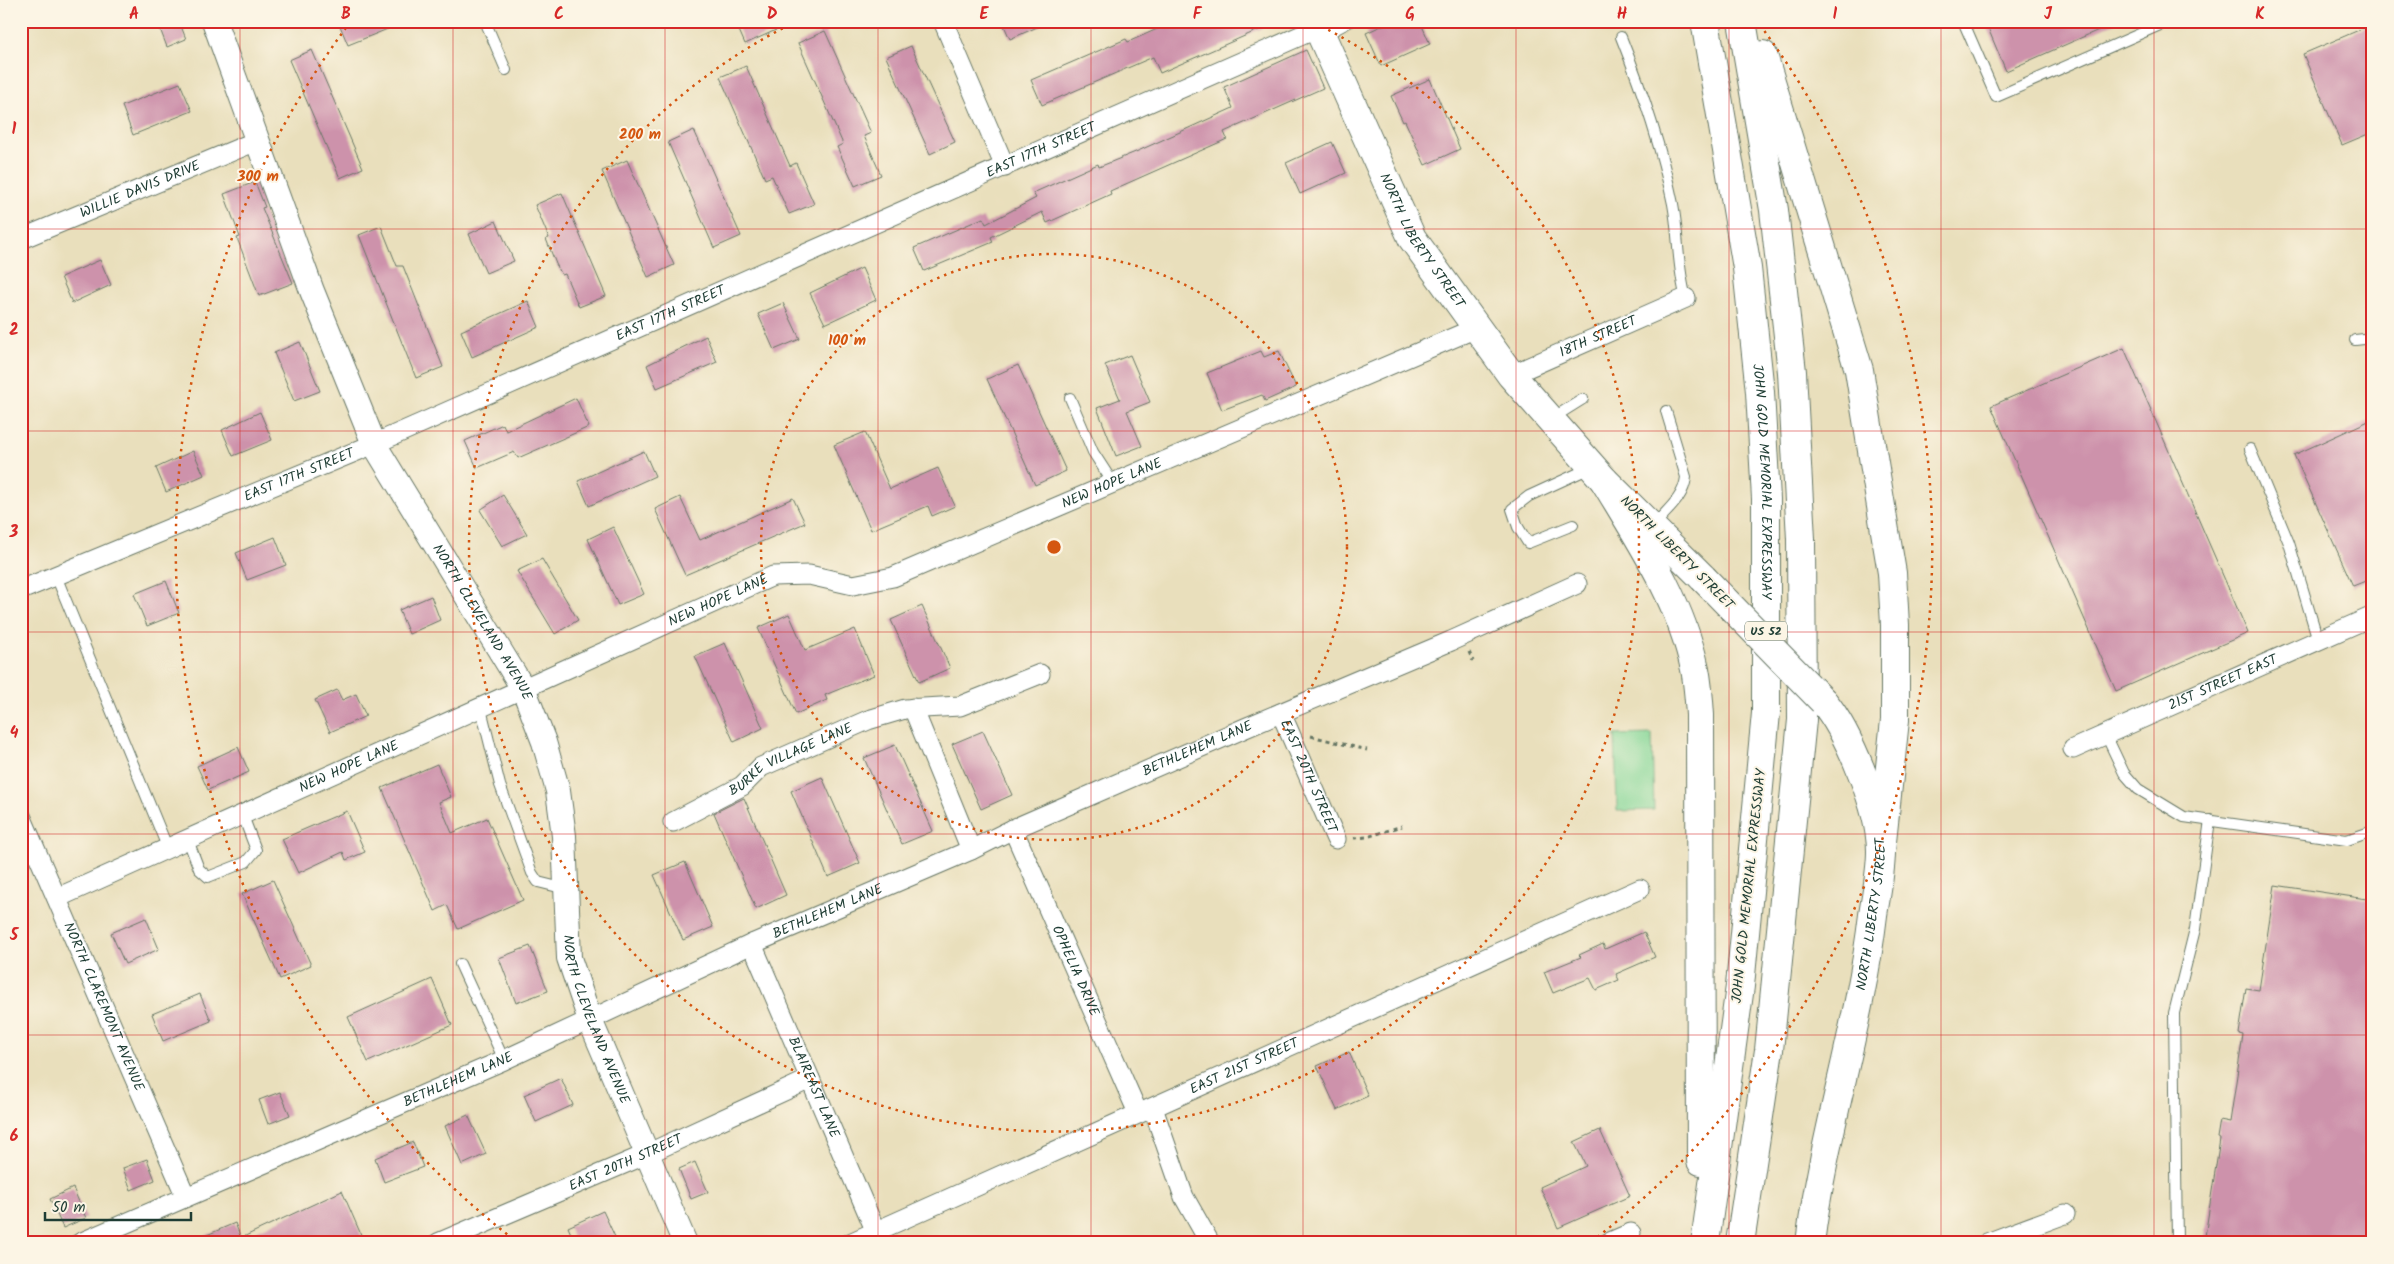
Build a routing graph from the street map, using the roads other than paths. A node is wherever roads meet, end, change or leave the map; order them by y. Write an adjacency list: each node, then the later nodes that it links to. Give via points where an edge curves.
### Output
1 (485, 21): 12 (lane)
2 (943, 21): 14 (street)
3 (1351, 21): 10 (lane)
4 (1704, 21): 75 (main road, JOHN GOLD MEMORIAL EXPRESSWAY / US 52, via 1747,268 1760,392 1766,499 1766,713 1740,986)
5 (1742, 21): 76 (main road, US 52, via 1774,210 1792,372 1801,539 1802,720 1769,1050)
6 (1752, 21): 53 (main road, via 1859,370 1892,574 1895,720)
7 (1963, 21): 8 (lane, via 1996,97 2160,25)
8 (2162, 21)
9 (218, 23): 13 (street, NORTH CLEVELAND AVENUE)
10 (1318, 29): 14 (street, EAST 17TH STREET); 17 (main road, NORTH LIBERTY STREET, via 1412,238)
11 (1621, 37): 16 (lane, via 1646,99 1661,152 1674,212 1679,276)
12 (506, 70)
13 (259, 140): 15 (street, WILLIE DAVIS DRIVE); 25 (street, NORTH CLEVELAND AVENUE, via 312,290)
14 (1005, 167): 25 (street, EAST 17TH STREET)
15 (21, 239)
16 (1686, 298): 20 (street, 18TH STREET)
17 (1476, 328): 20 (main road, NORTH LIBERTY STREET); 28 (street, NEW HOPE LANE)
18 (2373, 338): 19 (lane)
19 (2355, 340)
20 (1511, 375): 24 (main road, NORTH LIBERTY STREET)
21 (1070, 398): 28 (lane, via 1093,452)
22 (1583, 400): 24 (lane)
23 (1666, 411): 30 (lane, via 1686,477 1685,486 1682,494)
24 (1550, 419): 27 (main road, NORTH LIBERTY STREET)
25 (374, 444): 31 (street, EAST 17TH STREET); 37 (street, NORTH CLEVELAND AVENUE)
26 (2250, 449): 35 (lane, via 2289,543)
27 (1598, 473): 29 (lane, via 1529,496 1512,509 1528,543); 30 (main road, NORTH LIBERTY STREET); 74 (main road, via 1664,581 1684,628 1696,670 1700,714)
28 (1113, 483): 37 (street, NEW HOPE LANE, via 893,577 853,585 809,575 772,576)
29 (1573, 525)
30 (1651, 528): 53 (main road, NORTH LIBERTY STREET, bridge, via 1823,701 1840,726 1867,787 1874,807)
31 (56, 576): 33 (street, EAST 17TH STREET); 51 (lane)
32 (1577, 584): 40 (street, BETHLEHEM LANE)
33 (21, 590)
34 (2373, 616): 35 (street, 21ST STREET EAST)
35 (2318, 640): 41 (street, 21ST STREET EAST)
36 (1040, 674): 38 (street, BURKE VILLAGE LANE, via 960,706)
37 (524, 690): 39 (street, NEW HOPE LANE); 54 (street, NORTH CLEVELAND AVENUE, via 558,791)
38 (913, 708): 46 (street, BURKE VILLAGE LANE, via 868,720 761,768 742,786); 52 (street)
39 (481, 709): 44 (street, NEW HOPE LANE); 54 (lane, via 500,785 532,873 538,882)
40 (1281, 713): 47 (street, BETHLEHEM LANE); 49 (street, EAST 20TH STREET)
41 (2106, 734): 42 (street, 21ST STREET EAST); 45 (lane, via 2124,773 2138,789 2184,817)
42 (2073, 749)
43 (21, 816): 56 (street, NORTH CLAREMONT AVENUE)
44 (243, 816): 50 (street, NEW HOPE LANE); 50 (lane, via 256,850 246,862 208,877 199,870)
45 (2210, 820): 48 (lane, via 2347,840); 79 (lane, via 2195,929 2174,1013)
46 (673, 822)
47 (1013, 829): 52 (street, BETHLEHEM LANE); 62 (street, OPHELIA DRIVE)
48 (2373, 831)
49 (1336, 839)
50 (188, 840): 51 (street, NEW HOPE LANE)
51 (168, 849): 56 (street, NEW HOPE LANE)
52 (971, 850): 57 (street, BETHLEHEM LANE)
53 (1881, 851): 77 (main road, NORTH LIBERTY STREET, via 1867,968 1816,1194)
54 (566, 889): 59 (street, NORTH CLEVELAND AVENUE, via 569,958)
55 (1640, 889): 62 (street, EAST 21ST STREET)
56 (57, 898): 64 (street, NORTH CLAREMONT AVENUE)
57 (752, 944): 59 (street, BETHLEHEM LANE); 61 (street, BLAIREAST LANE)
58 (460, 964): 60 (lane)
59 (590, 1020): 60 (street, BETHLEHEM LANE); 63 (street, NORTH CLEVELAND AVENUE)
60 (504, 1060): 64 (street, BETHLEHEM LANE)
61 (810, 1078): 63 (street, EAST 20TH STREET); 66 (street, BLAIREAST LANE)
62 (1146, 1110): 66 (street, EAST 21ST STREET); 72 (street, OPHELIA DRIVE, via 1184,1197)
63 (647, 1154): 69 (street, EAST 20TH STREET); 70 (street, NORTH CLEVELAND AVENUE)
64 (186, 1196): 68 (street, BETHLEHEM LANE)
65 (2065, 1214): 78 (street)
66 (876, 1232): 71 (street, EAST 21ST STREET)
67 (1631, 1233): 73 (street)
68 (80, 1243)
69 (438, 1243)
70 (686, 1243)
71 (850, 1243)
72 (1210, 1243)
73 (1608, 1243)
74 (1702, 1243)
75 (1705, 1243)
76 (1740, 1243)
77 (1810, 1243)
78 (1987, 1243)
79 (2178, 1243)

